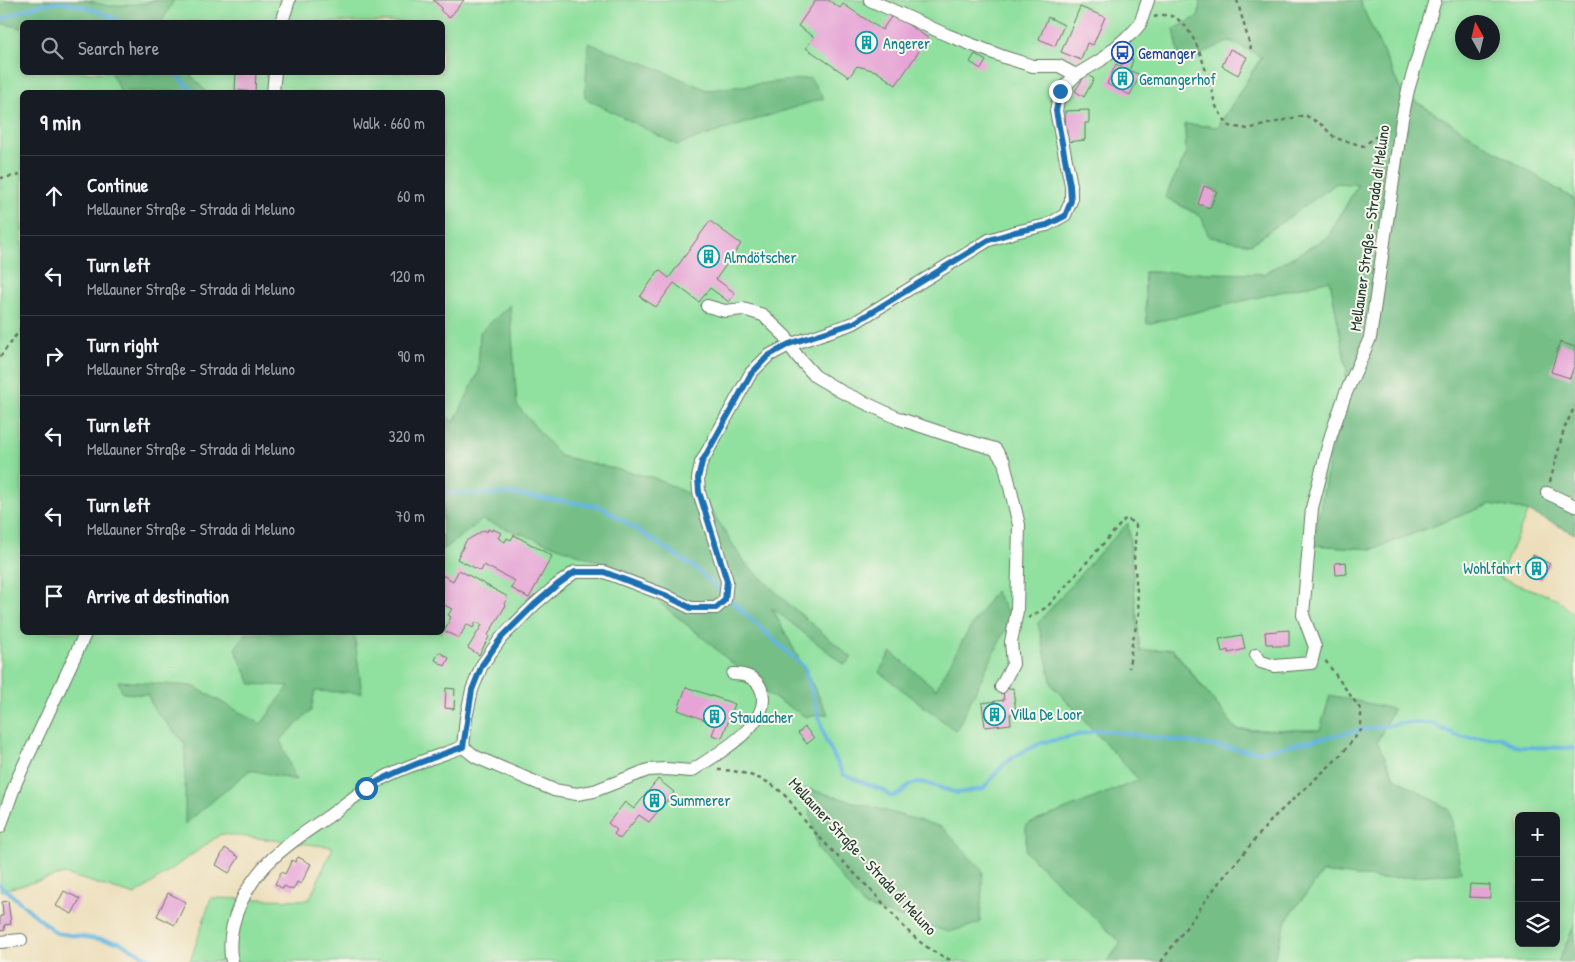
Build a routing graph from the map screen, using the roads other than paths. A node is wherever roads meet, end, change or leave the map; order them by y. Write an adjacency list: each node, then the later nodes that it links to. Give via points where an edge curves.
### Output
1 (289, 0): 5 (street)
2 (870, 0): 7 (street, via 1004,57 1033,66 1059,66)
3 (1148, 0): 7 (street, via 1140,24 1113,51)
4 (1435, 0): 14 (street, Mellauner Straße - Strada di Meluno, via 1408,90 1370,338 1331,435 1312,508 1303,615 1315,647 1311,663 1275,666 1261,662)
5 (283, 20)
6 (275, 75): 8 (street)
7 (1076, 75): 10 (street, via 1060,91 1056,111 1070,185 1071,201 1065,216 1047,225 989,240 854,323)
8 (273, 90)
9 (707, 306): 10 (street, via 725,311 743,309 763,315)
10 (789, 344): 16 (street, via 815,376 842,392 900,419 995,449 1004,462 1020,525 1012,664); 17 (street, via 768,356 751,374 702,462 699,492 727,581 725,600 716,608 691,608 604,572 575,572 534,605 501,638 482,665 472,690)
11 (1547, 493): 12 (street)
12 (1575, 506)
13 (85, 635): 18 (street, via 16,782)
14 (1256, 655)
15 (733, 674): 17 (street, via 747,674 759,685 764,697 760,713 744,734 691,771 648,770 578,794 554,790 476,757)
16 (1001, 688)
17 (463, 747): 21 (street, via 412,765 366,788 273,858 246,893 235,918 231,936)
18 (0, 827)
19 (21, 940): 20 (street)
20 (0, 942)
21 (232, 962)

